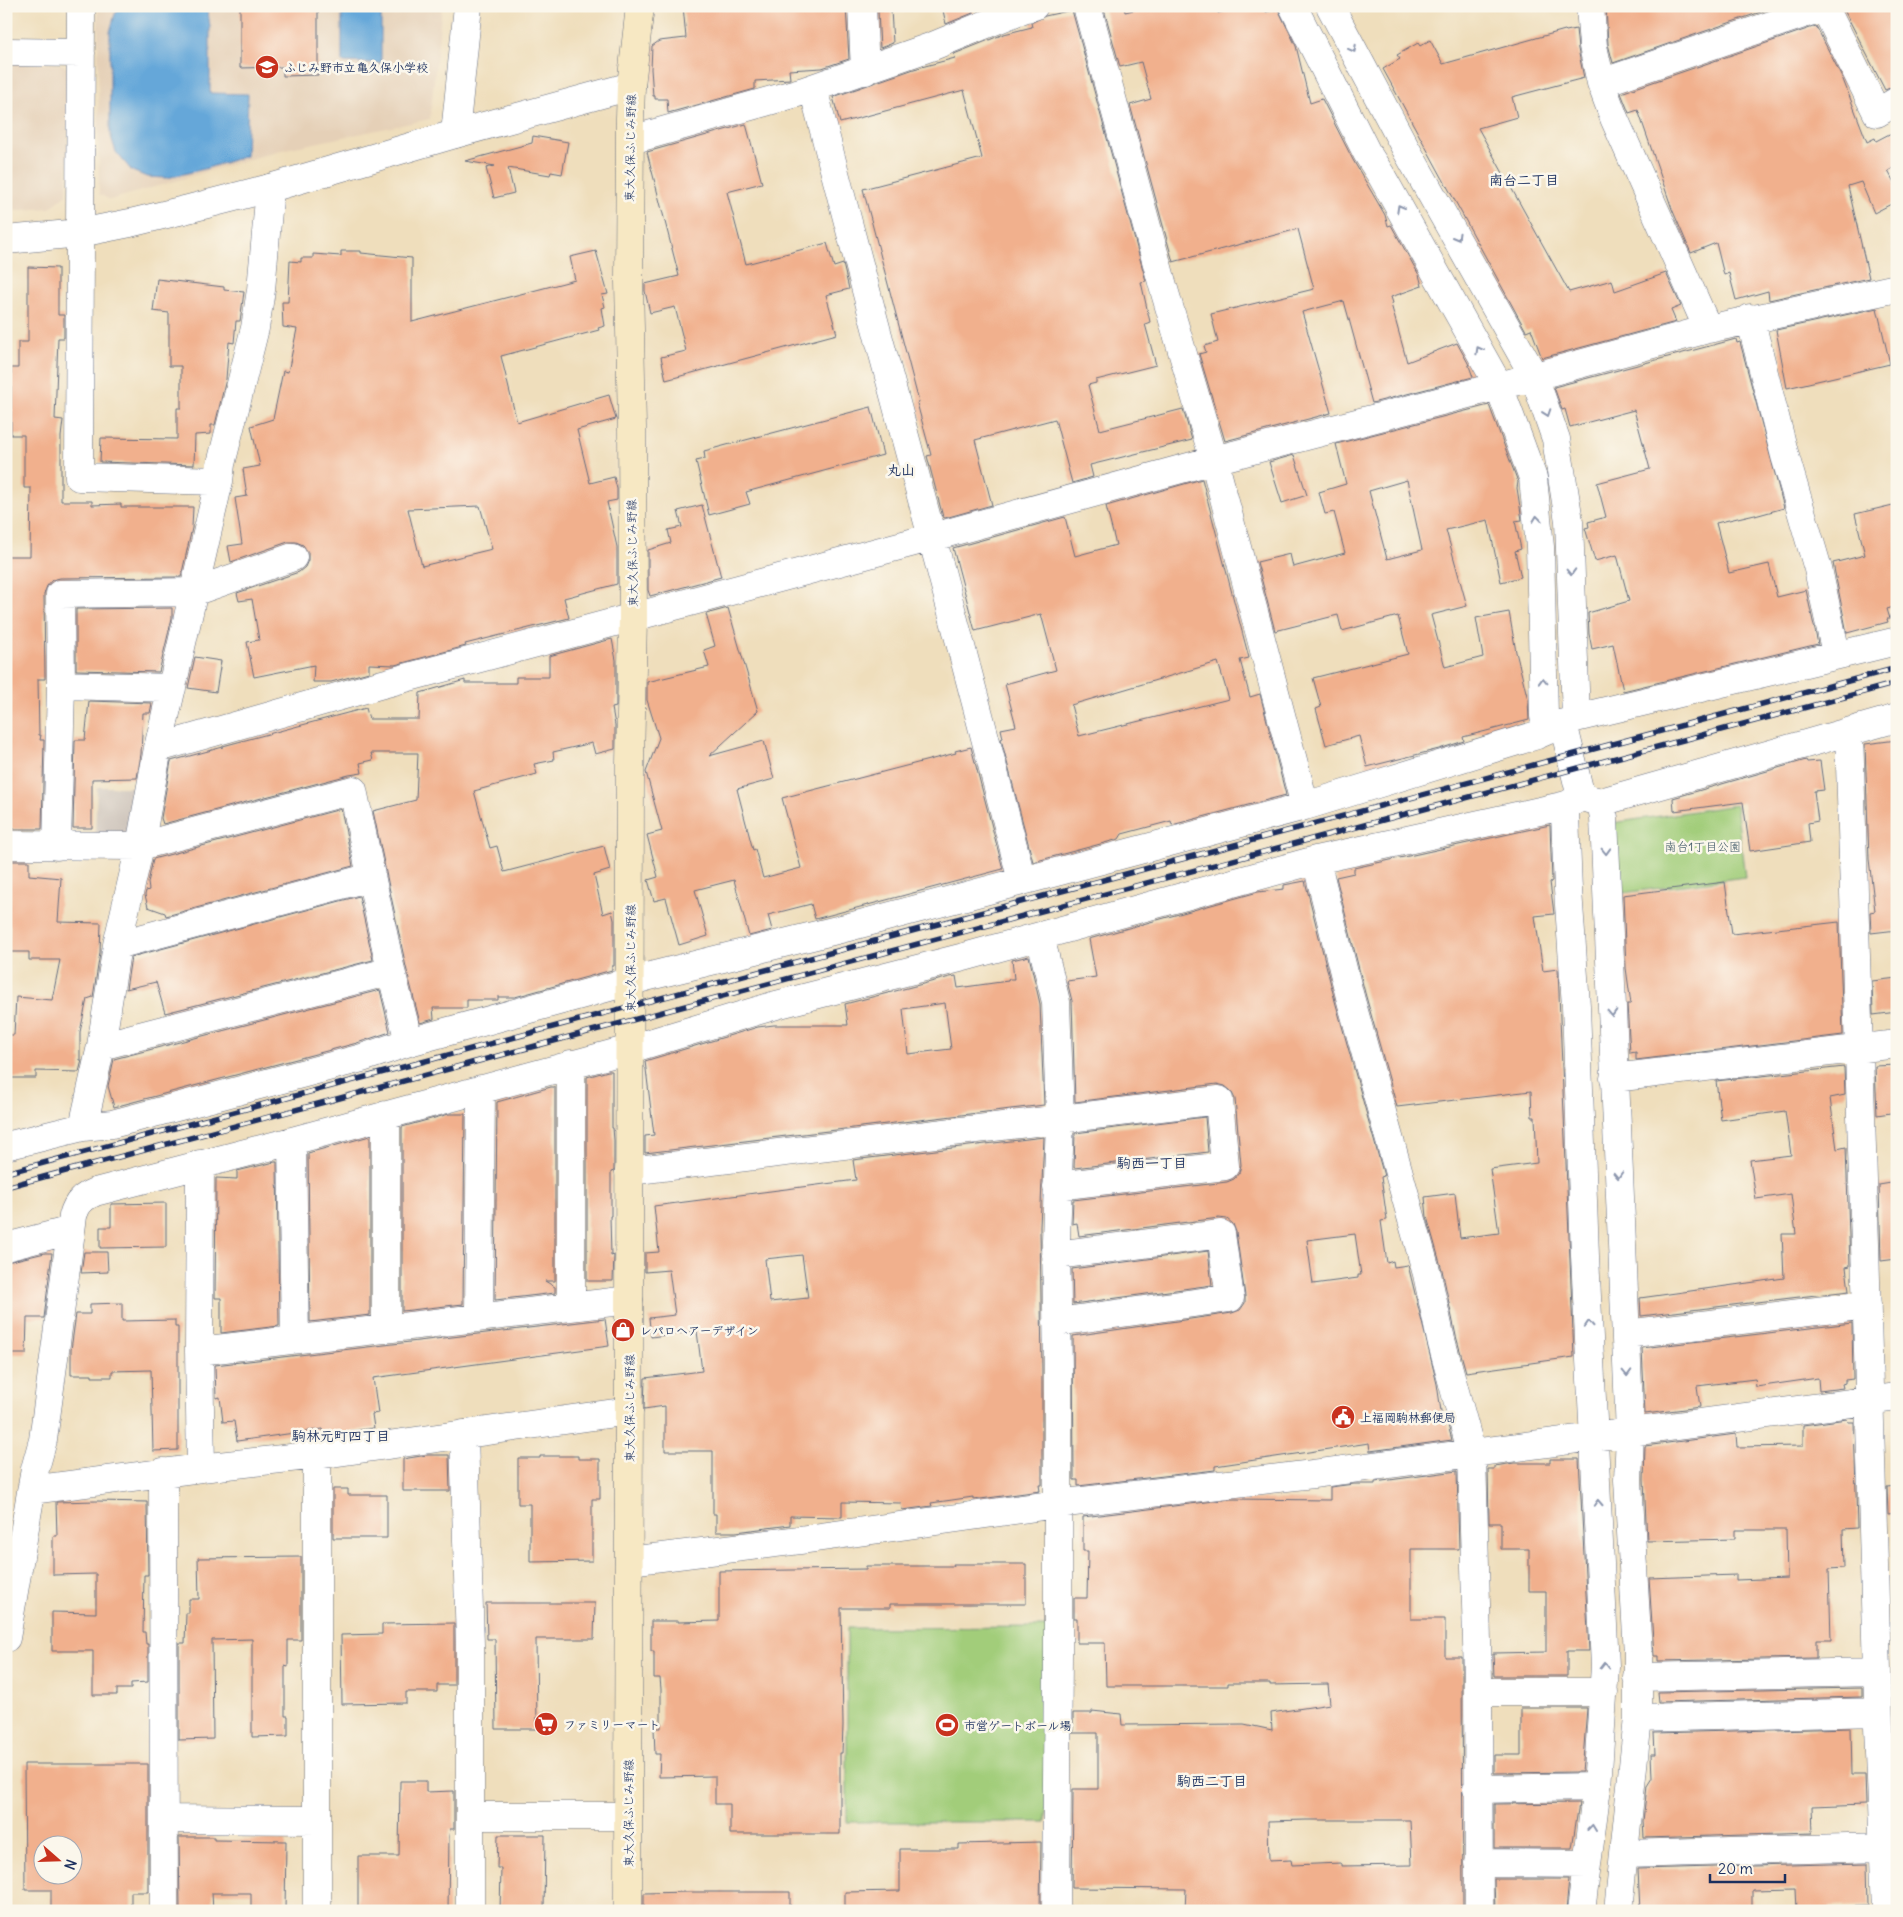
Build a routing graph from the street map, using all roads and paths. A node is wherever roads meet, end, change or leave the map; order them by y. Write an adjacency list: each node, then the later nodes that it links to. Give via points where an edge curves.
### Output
1 (81, 6): 13 (street)
2 (468, 6): 19 (street)
3 (640, 6): 16 (main road, 東大久保ふじみ野線)
4 (862, 6): 14 (street)
5 (1034, 6): 11 (street)
6 (1088, 6): 29 (street, via 1163,286)
7 (1293, 6): 28 (street, one-way to 7, via 1367,153)
8 (1330, 6): 27 (street, one-way to 27, via 1407,151)
9 (1590, 6): 15 (street, via 1593,46)
10 (1824, 7): 15 (street); 18 (street, via 1877,113)
11 (987, 15): 14 (street)
12 (6, 52): 13 (street)
13 (81, 53): 22 (street)
14 (865, 71): 17 (street)
15 (1601, 83): 26 (street, via 1642,185)
16 (631, 86): 19 (street); 20 (main road, 東大久保ふじみ野線)
17 (813, 88): 20 (street); 31 (street, via 865,293)
18 (1897, 101)
19 (456, 134): 21 (street)
20 (631, 140): 34 (main road, 東大久保ふじみ野線, via 628,281)
21 (270, 188): 22 (street); 30 (street, via 261,290)
22 (80, 233): 23 (street); 30 (street, via 79,476)
23 (6, 240)
24 (1897, 288): 25 (street)
25 (1750, 318): 26 (street); 36 (street, via 1818,569)
26 (1708, 329): 27 (street)
27 (1534, 376): 28 (street); 40 (street, one-way to 40, via 1556,440 1569,521)
28 (1499, 386): 29 (street); 40 (street, one-way to 28, via 1544,716 1540,548 1533,478)
29 (1214, 460): 31 (street); 44 (street)
30 (219, 481): 33 (street)
31 (933, 537): 34 (street); 50 (street)
32 (293, 557): 33 (street)
33 (193, 592): 37 (street, via 60,594); 38 (street)
34 (633, 618): 42 (street); 54 (main road, 東大久保ふじみ野線)
35 (1897, 641): 36 (street)
36 (1836, 654): 40 (street)
37 (61, 685): 38 (street); 46 (street)
38 (172, 688): 42 (street)
39 (1897, 718): 41 (street)
40 (1562, 724): 43 (street); 44 (street, via 1537,735)
41 (1849, 732): 43 (street); 59 (street)
42 (158, 748): 47 (street)
43 (1583, 801): 48 (street); 61 (street, one-way to 61, via 1604,818); 88 (street, one-way to 43, via 1565,814)
44 (1305, 806): 50 (street)
45 (6, 845): 46 (street)
46 (57, 846): 47 (street)
47 (140, 846): 49 (street, via 353,790); 52 (street)
48 (1316, 860): 51 (street); 89 (street)
49 (371, 877): 52 (street); 53 (street)
50 (1022, 882): 54 (street)
51 (1040, 936): 58 (street, via 776,1005); 64 (street, via 1056,1002)
52 (117, 945): 57 (street)
53 (391, 971): 55 (street); 57 (street)
54 (630, 981): 55 (street); 58 (main road, 東大久保ふじみ野線)
55 (409, 1042): 65 (street, via 362,1058 122,1122)
56 (1897, 1044): 59 (street)
57 (101, 1046): 65 (street)
58 (630, 1049): 60 (street); 69 (main road, 東大久保ふじみ野線)
59 (1858, 1049): 61 (street); 75 (street)
60 (572, 1064): 62 (street); 76 (street)
61 (1614, 1078): 80 (street, one-way to 80)
62 (482, 1089): 63 (street); 77 (street)
63 (386, 1115): 66 (street); 79 (street)
64 (1060, 1118): 69 (street); 70 (street); 70 (street, via 1219,1100 1225,1166)
65 (83, 1127): 67 (street)
66 (292, 1141): 68 (street); 81 (street)
67 (6, 1146)
68 (200, 1164): 71 (street, via 86,1196 75,1208); 82 (street)
69 (629, 1171): 74 (main road, 東大久保ふじみ野線)
70 (1057, 1186): 73 (street)
71 (71, 1230): 72 (street); 93 (street, via 43,1440)
72 (6, 1247)
73 (1056, 1255): 78 (street); 78 (street, via 1221,1234 1230,1298)
74 (629, 1300): 76 (street); 85 (main road, 東大久保ふじみ野線)
75 (1866, 1305): 80 (street); 84 (street)
76 (571, 1306): 77 (street)
77 (479, 1317): 79 (street)
78 (1057, 1322): 94 (street)
79 (386, 1328): 81 (street)
80 (1626, 1334): 87 (street, one-way to 87)
81 (295, 1340): 82 (street)
82 (199, 1352): 91 (street)
83 (1897, 1398): 84 (street)
84 (1868, 1401): 87 (street); 97 (street)
85 (629, 1411): 86 (street); 95 (main road, 東大久保ふじみ野線)
86 (464, 1434): 90 (street); 105 (street, via 470,1646)
87 (1630, 1434): 88 (street); 98 (street, via 1628,1480)
88 (1594, 1437): 89 (street); 100 (street, one-way to 88)
89 (1472, 1454): 94 (street); 99 (street)
90 (317, 1455): 91 (street); 108 (street)
91 (200, 1468): 92 (street)
92 (163, 1472): 93 (street); 107 (street)
93 (31, 1490): 96 (street)
94 (1057, 1504): 95 (street); 117 (street)
95 (628, 1561): 106 (main road, 東大久保ふじみ野線)
96 (6, 1638)
97 (1876, 1672): 98 (street); 101 (street)
98 (1637, 1677): 102 (street)
99 (1478, 1692): 100 (street); 104 (street)
100 (1604, 1692): 103 (street)
101 (1878, 1712): 102 (street); 109 (street)
102 (1638, 1718): 110 (street)
103 (1597, 1786): 104 (street); 112 (street, one-way to 103)
104 (1477, 1788): 111 (street)
105 (470, 1816): 106 (street); 115 (street)
106 (628, 1816): 116 (main road, 東大久保ふじみ野線)
107 (165, 1819): 108 (street); 113 (street)
108 (317, 1820): 114 (street)
109 (1884, 1848): 110 (street); 121 (street)
110 (1624, 1854): 120 (street)
111 (1478, 1863): 112 (street); 118 (street)
112 (1587, 1864): 119 (street)
113 (164, 1911)
114 (317, 1911)
115 (470, 1911)
116 (628, 1911)
117 (1056, 1911)
118 (1479, 1911)
119 (1581, 1911)
120 (1618, 1911)
121 (1886, 1911)

